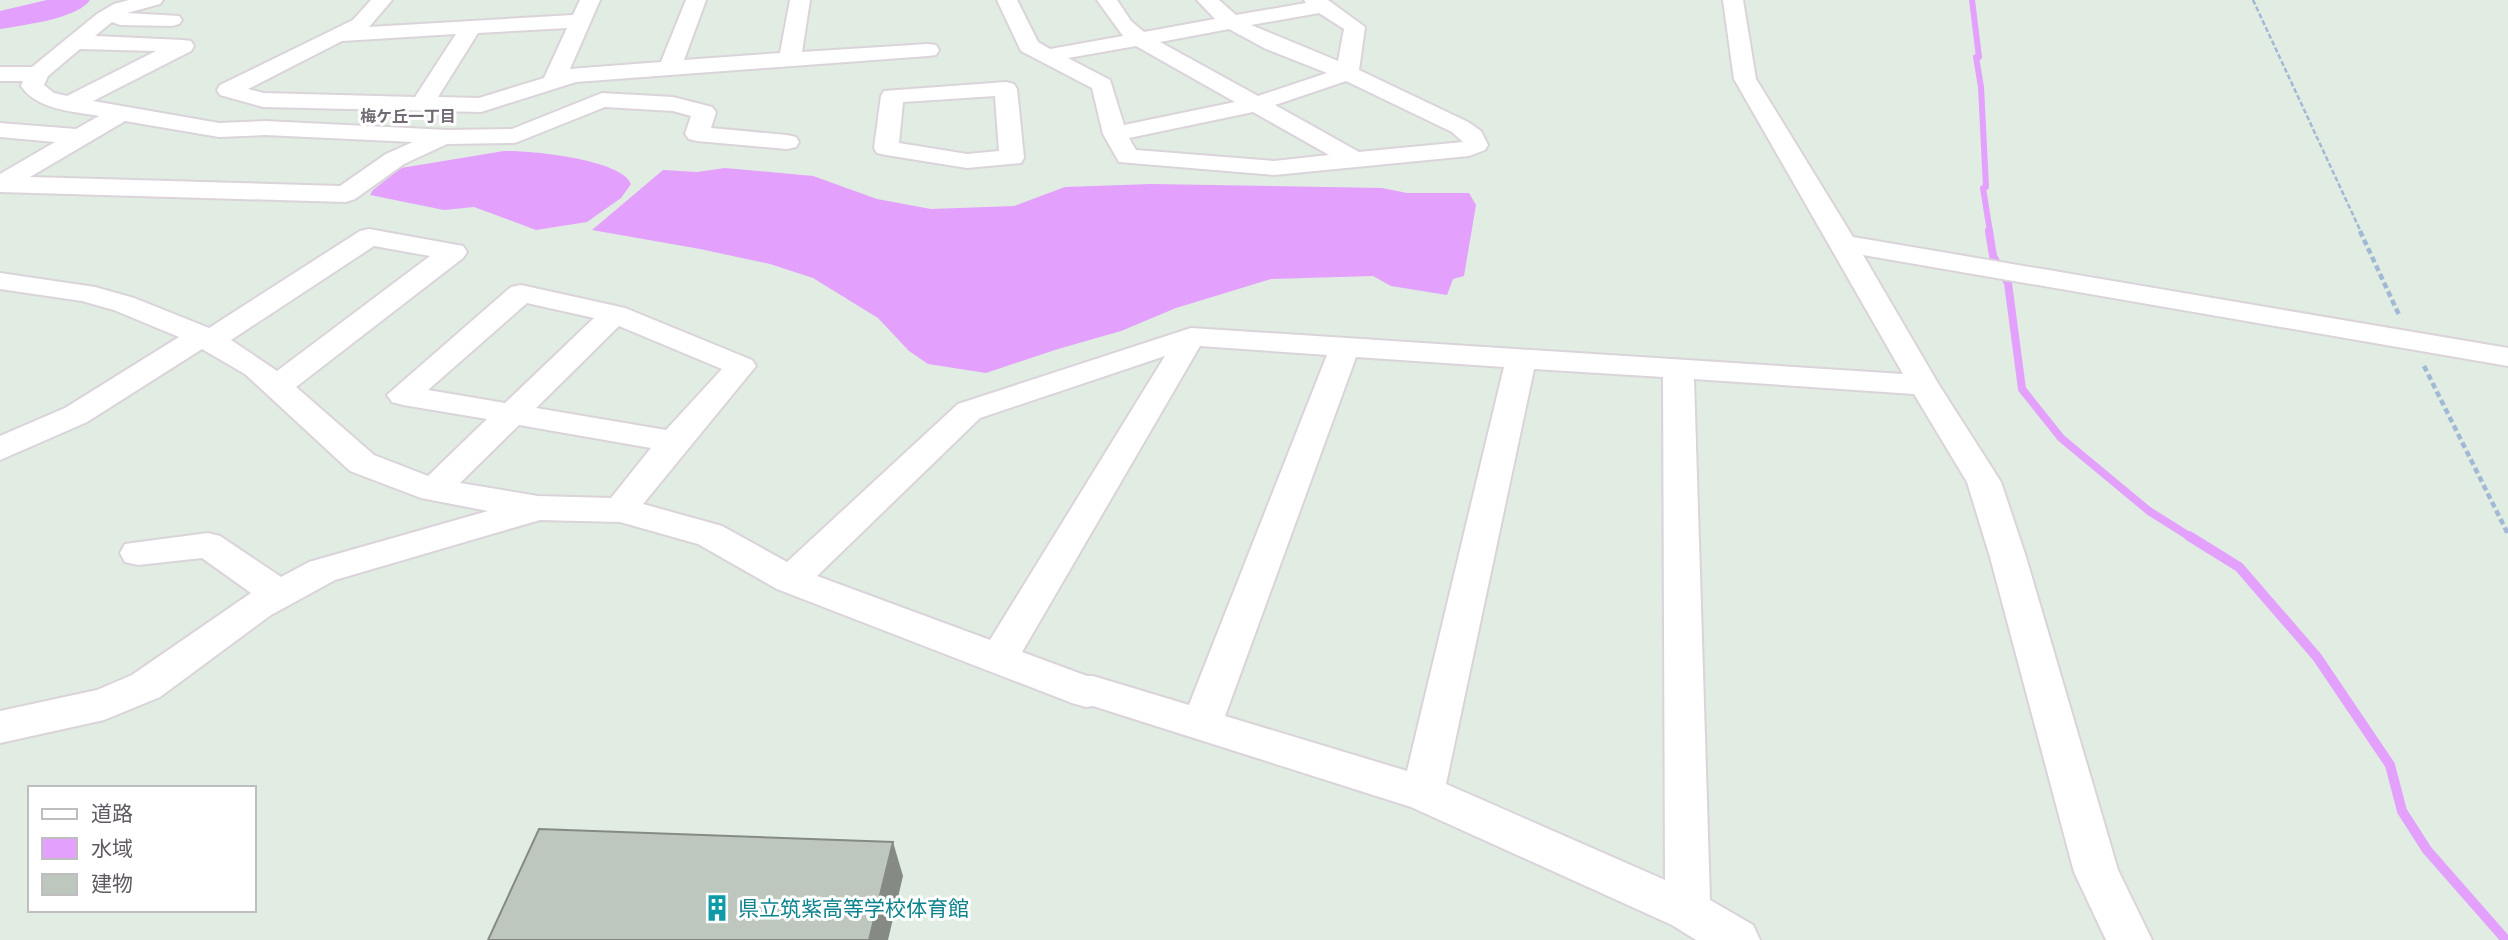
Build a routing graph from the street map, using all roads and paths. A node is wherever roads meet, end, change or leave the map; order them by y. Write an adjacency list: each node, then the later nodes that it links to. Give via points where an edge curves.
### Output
1 (153, 0): 12 (street, via 121,8)
2 (382, 0): 17 (street, via 360,24)
3 (590, 0): 14 (street)
4 (696, 0): 22 (street)
5 (800, 0): 21 (street)
6 (1007, 0): 20 (street, via 1029,46)
7 (1107, 0): 18 (street)
8 (1207, 0): 15 (street)
9 (1733, 0): 40 (street, via 1745,79)
10 (2253, 0): 45 (path)
11 (1318, 3): 15 (street); 24 (street, via 1355,27)
12 (104, 18): 13 (street); 19 (street)
13 (172, 20)
14 (579, 21): 16 (street); 26 (street, via 555,77)
15 (1232, 22): 18 (street); 24 (street, via 1277,46)
16 (470, 29): 17 (street); 28 (street)
17 (337, 35): 28 (street, via 228,90 263,100)
18 (1138, 38): 20 (street); 30 (street)
19 (74, 42): 23 (street); 29 (street, via 183,46)
20 (1050, 55): 34 (street, via 1102,85)
21 (789, 59): 22 (street); 27 (street, via 929,40)
22 (670, 68): 26 (street)
23 (38, 73): 25 (street); 29 (street, via 32,86 46,98)
24 (1347, 73): 30 (street); 38 (street, via 1460,127 1476,141 1469,149)
25 (0, 74)
26 (572, 76): 31 (street)
27 (929, 93): 27 (street, via 892,96 886,148 967,161 1012,158 1006,89)
28 (424, 102): 31 (street)
29 (70, 104): 32 (street)
30 (1257, 104): 34 (street); 38 (street)
31 (481, 105): 36 (street)
32 (121, 113): 35 (street); 36 (street, via 219,130)
33 (0, 131): 35 (street)
34 (1115, 134): 38 (street, via 1128,157 1274,168)
35 (81, 137): 39 (street)
36 (455, 137): 37 (street, via 515,136 602,100 673,104 704,112 697,134); 39 (street, via 395,159 346,194)
37 (787, 142)
38 (1357, 161)
39 (1, 184)
40 (1843, 243): 45 (street); 50 (street)
41 (0, 281): 44 (street, via 85,293 124,304)
42 (615, 314): 52 (street); 52 (street, via 521,293 404,395); 53 (street, via 741,366)
43 (1191, 337): 46 (street); 60 (street, via 969,411); 62 (street)
44 (206, 339): 51 (street, via 256,368); 51 (street, via 369,237 453,252); 54 (street, via 76,415)
45 (2410, 340): 48 (street); 58 (path)
46 (1345, 346): 47 (street); 63 (street)
47 (1521, 357): 49 (street); 65 (street)
48 (2508, 357)
49 (1678, 368): 50 (street); 66 (street)
50 (1924, 385): 68 (street, via 1984,482 2096,872)
51 (276, 387): 55 (street, via 362,463)
52 (512, 415): 53 (street); 55 (street)
53 (674, 442): 57 (street)
54 (0, 449)
55 (433, 490): 56 (street)
56 (538, 508): 57 (street); 61 (street, via 322,571)
57 (620, 510): 60 (street, via 710,535)
58 (2508, 534)
59 (138, 553): 61 (street, via 208,545)
60 (790, 580): 62 (street)
61 (279, 594): 64 (street, via 146,686 104,704)
62 (998, 659): 63 (street, via 1086,692)
63 (1202, 724): 65 (street)
64 (0, 727)
65 (1423, 793): 66 (street)
66 (1688, 911): 67 (street)
67 (1737, 940)
68 (2129, 940)

